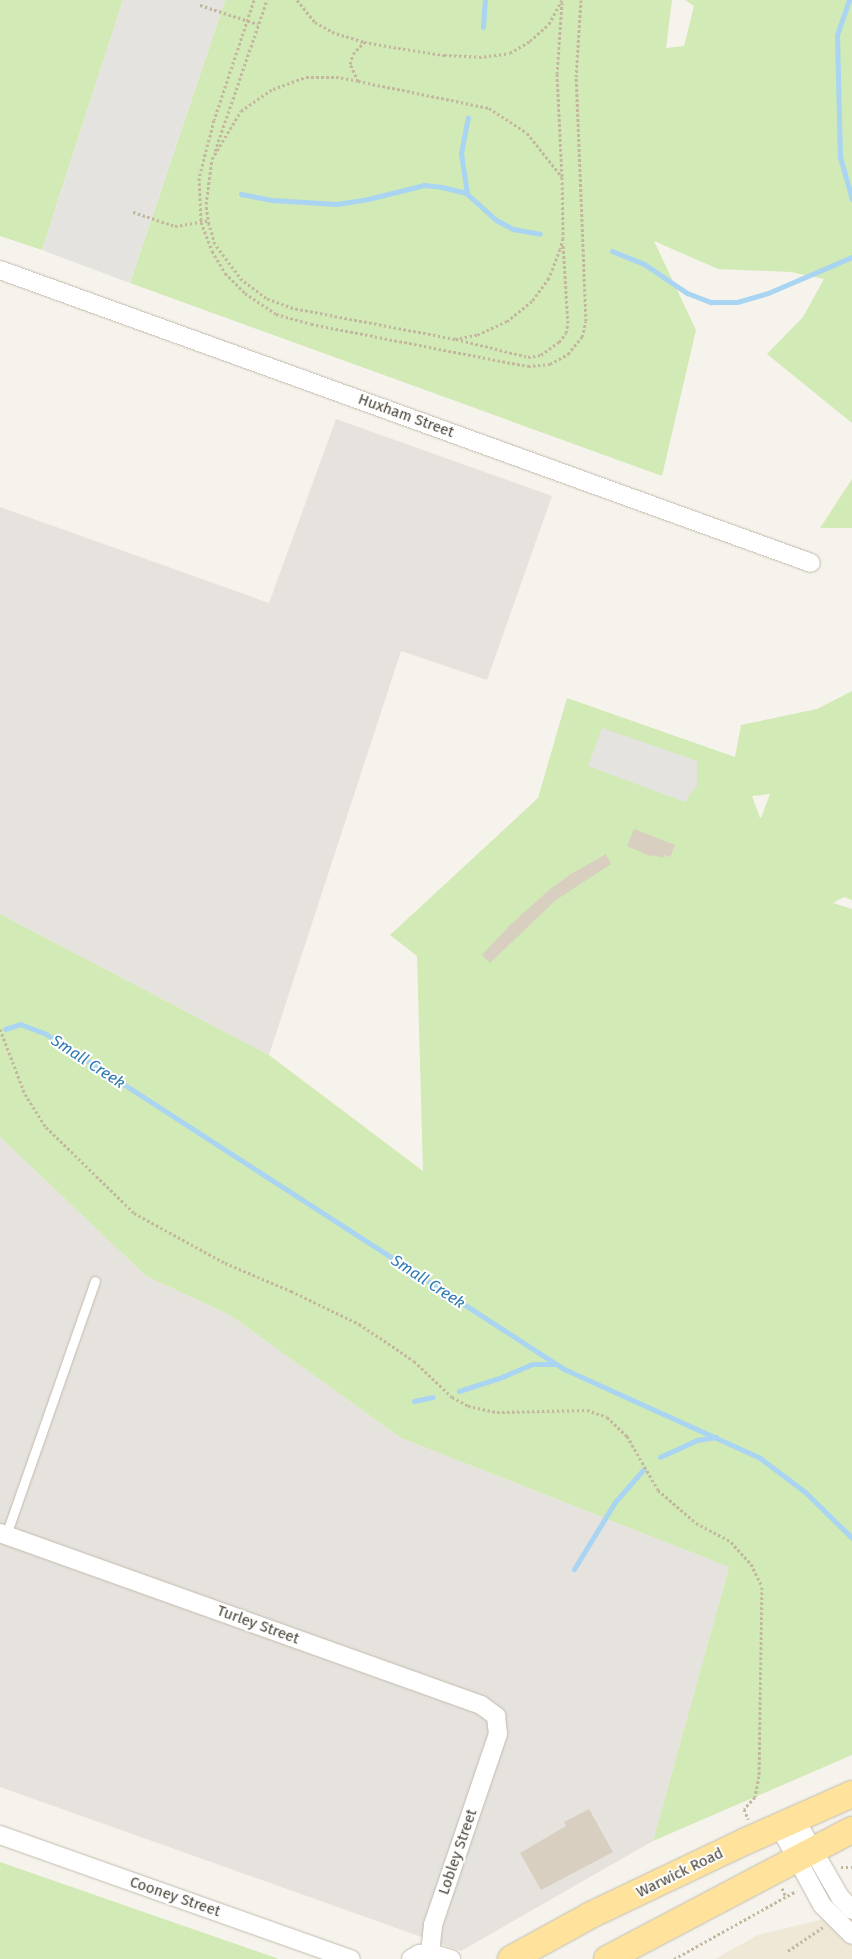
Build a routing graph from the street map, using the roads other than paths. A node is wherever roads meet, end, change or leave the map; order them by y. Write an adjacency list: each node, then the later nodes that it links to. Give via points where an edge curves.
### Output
1 (0, 270): 2 (street, Huxham Street)
2 (811, 563)
3 (95, 1281): 4 (lane)
4 (3, 1534): 5 (street, Turley Street, via 482,1705 496,1716)
5 (498, 1734): 13 (street, Lobley Street, via 433,1924)
6 (852, 1794): 7 (main road, Warwick Road)
7 (787, 1823): 10 (street); 17 (main road, Warwick Road, via 591,1915)
8 (852, 1830): 10 (main road)
9 (0, 1835): 14 (street, Cooney Street)
10 (805, 1855): 11 (street); 12 (street, via 822,1905); 18 (main road)
11 (852, 1910)
12 (852, 1935)
13 (430, 1953): 15 (street); 16 (street)
14 (351, 1959)
15 (410, 1959)
16 (451, 1959)
17 (511, 1959)
18 (607, 1959)

